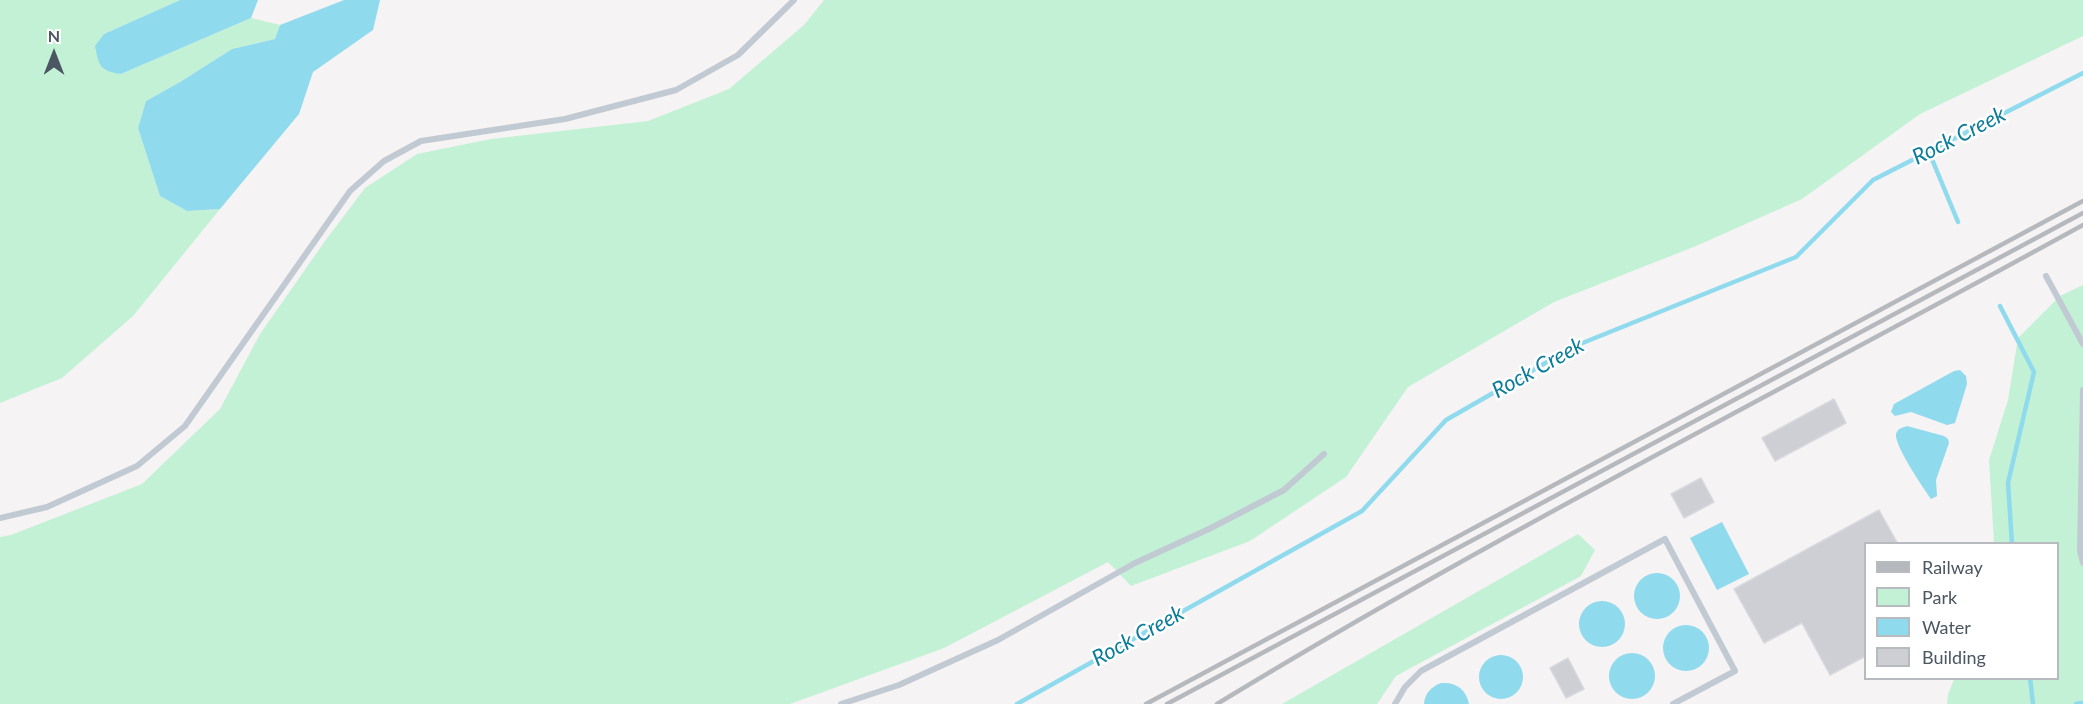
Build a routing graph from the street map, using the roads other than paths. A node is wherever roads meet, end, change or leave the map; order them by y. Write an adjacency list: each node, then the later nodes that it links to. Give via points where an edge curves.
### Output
1 (794, 0): 6 (lane, via 738,55 676,90 565,119 420,141 384,161 350,191 185,426 137,466 47,507)
2 (2046, 276): 3 (lane)
3 (2083, 344)
4 (2083, 390): 7 (lane, via 2079,550)
5 (1324, 454): 9 (lane, via 1284,490 1135,563 998,640 899,685)
6 (0, 518)
7 (2083, 563)
8 (1394, 703): 10 (lane, via 1421,671 1665,539 1736,671)
9 (841, 704)
10 (1673, 704)

